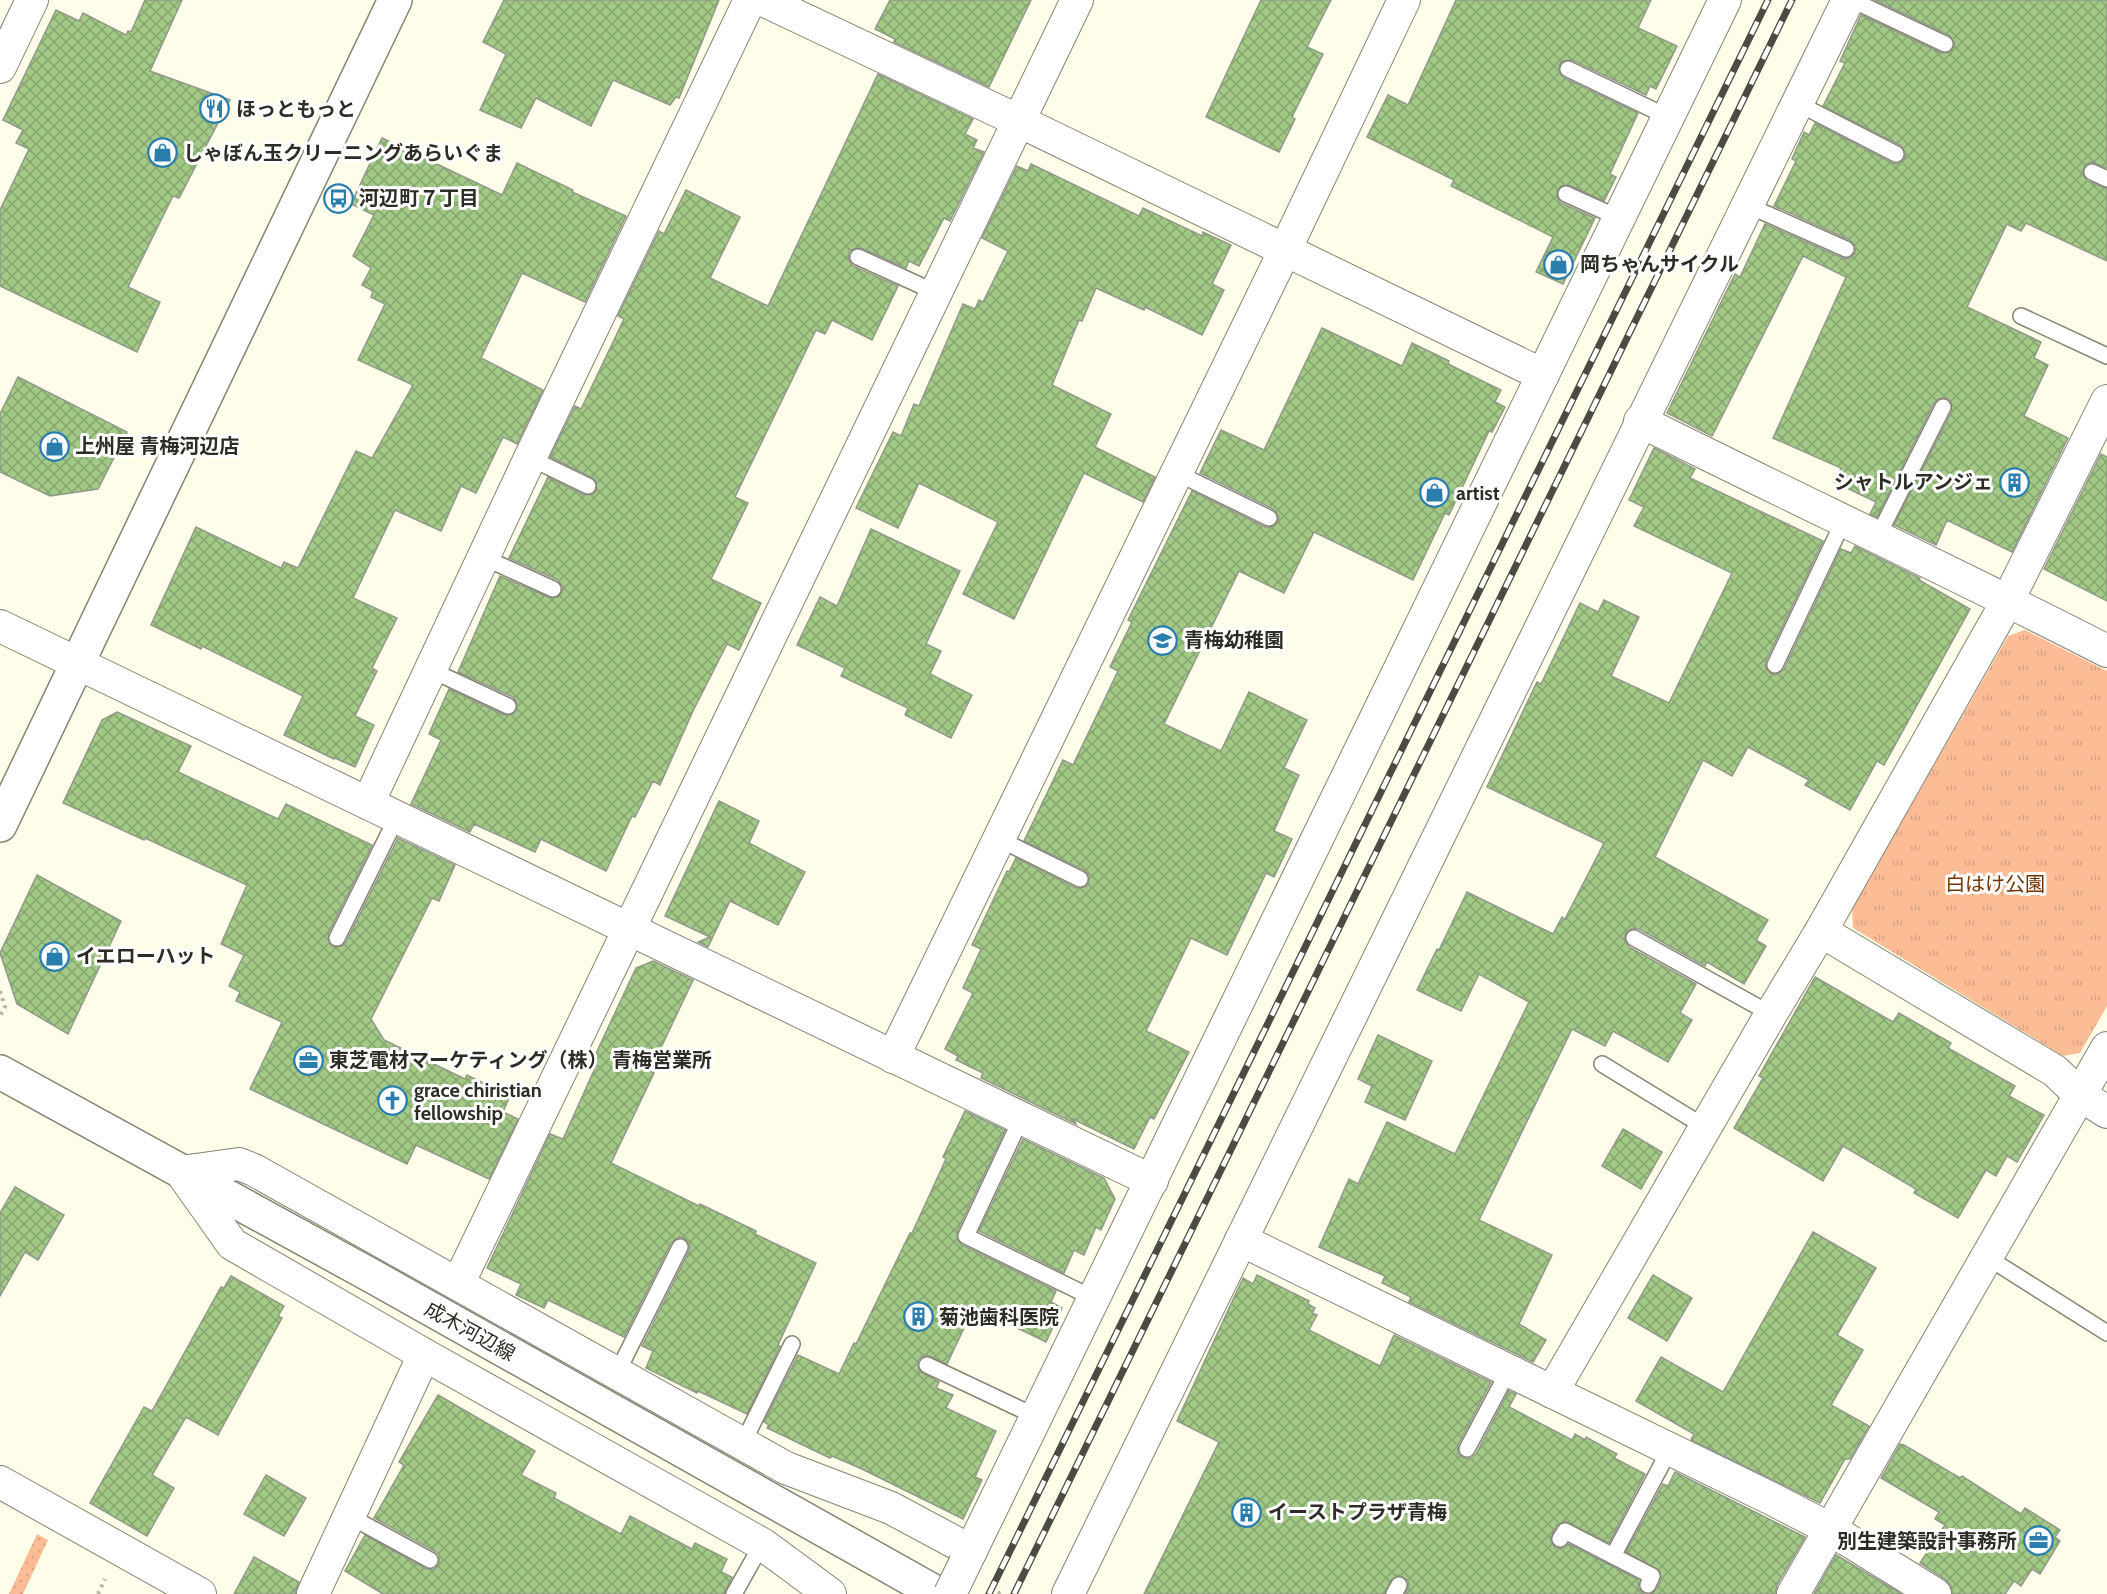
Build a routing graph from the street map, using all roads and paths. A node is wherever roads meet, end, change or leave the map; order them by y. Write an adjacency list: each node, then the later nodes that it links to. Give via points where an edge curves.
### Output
1 (32, 0): 10 (street)
2 (395, 0): 42 (main road)
3 (750, 0): 31 (street)
4 (763, 0): 14 (street)
5 (1077, 0): 14 (street)
6 (1404, 0): 22 (street)
7 (1725, 0): 13 (street)
8 (1850, 0): 9 (lane); 12 (street)
9 (1945, 44)
10 (0, 67)
11 (1568, 69): 13 (lane)
12 (1797, 104): 15 (lane); 19 (street)
13 (1668, 117): 20 (street)
14 (1019, 121): 22 (street); 24 (street)
15 (1896, 154)
16 (2092, 172): 17 (lane)
17 (2107, 179)
18 (1566, 194): 20 (lane)
19 (1747, 205): 21 (lane); 30 (street)
20 (1619, 218): 27 (street)
21 (1846, 249)
22 (1285, 250): 27 (street); 32 (street)
23 (858, 257): 24 (lane)
24 (938, 293): 51 (street)
25 (2021, 316): 26 (lane)
26 (2107, 356)
27 (1543, 375): 67 (street)
28 (2107, 401): 39 (street)
29 (1943, 407): 36 (lane)
30 (1640, 422): 35 (street); 68 (street)
31 (530, 458): 33 (lane); 37 (street)
32 (1176, 473): 34 (lane); 49 (street)
33 (588, 486)
34 (1269, 518)
35 (1843, 522): 36 (street); 43 (lane)
36 (1877, 538): 39 (street)
37 (485, 558): 38 (lane); 44 (street)
38 (554, 589)
39 (2008, 600): 41 (street); 52 (street)
40 (0, 626): 42 (street)
41 (2107, 651)
42 (78, 664): 46 (street); 48 (main road)
43 (1775, 665)
44 (431, 670): 45 (lane); 46 (street)
45 (508, 706)
46 (368, 803): 47 (street)
47 (397, 817): 51 (street); 54 (lane)
48 (0, 825)
49 (999, 839): 50 (lane); 59 (street)
50 (1080, 879)
51 (630, 930): 59 (street); 71 (street)
52 (1821, 931): 56 (street); 62 (street, via 2055,1071)
53 (1634, 938): 56 (lane)
54 (337, 939)
55 (0, 992): 57 (path, via 4,1006)
56 (1771, 1014): 65 (street)
57 (0, 1016)
58 (2107, 1048): 62 (street)
59 (893, 1057): 64 (street)
60 (1602, 1064): 65 (lane)
61 (0, 1072): 66 (main road, 成木河辺線)
62 (2080, 1095): 63 (street); 70 (street)
63 (2107, 1112)
64 (1021, 1119): 67 (street); 72 (lane, via 966,1236)
65 (1705, 1127): 79 (street)
66 (181, 1172): 71 (street, via 239,1164 254,1170); 75 (street, via 232,1244); 99 (main road, 成木河辺線)
67 (1152, 1181): 72 (street)
68 (1240, 1240): 77 (street); 101 (street)
69 (680, 1247): 78 (lane)
70 (1987, 1257): 73 (lane); 86 (street)
71 (458, 1284): 78 (street)
72 (1093, 1298): 80 (street)
73 (2107, 1333)
74 (792, 1344): 81 (lane)
75 (423, 1354): 85 (street); 88 (street)
76 (927, 1365): 80 (lane)
77 (1509, 1370): 79 (street); 82 (lane)
78 (617, 1373): 81 (street)
79 (1552, 1392): 83 (street)
80 (1036, 1417): 90 (street)
81 (743, 1443): 90 (street, via 786,1468 891,1508)
82 (1467, 1449)
83 (1671, 1449): 86 (street); 89 (lane)
84 (0, 1482): 95 (street)
85 (351, 1517): 91 (lane); 96 (street)
86 (1830, 1529): 102 (street); 103 (street)
87 (1560, 1539): 89 (lane, via 1565,1531)
88 (762, 1544): 97 (lane); 98 (street)
89 (1613, 1556): 93 (lane, via 1652,1576)
90 (968, 1557): 100 (street, bridge)
91 (430, 1560)
92 (105, 1579): 94 (path)
93 (1648, 1585)
94 (98, 1594)
95 (200, 1594)
96 (313, 1594)
97 (735, 1594)
98 (830, 1594)
99 (938, 1594)
100 (950, 1594)
101 (1068, 1594)
102 (1793, 1594)
103 (1935, 1594)

